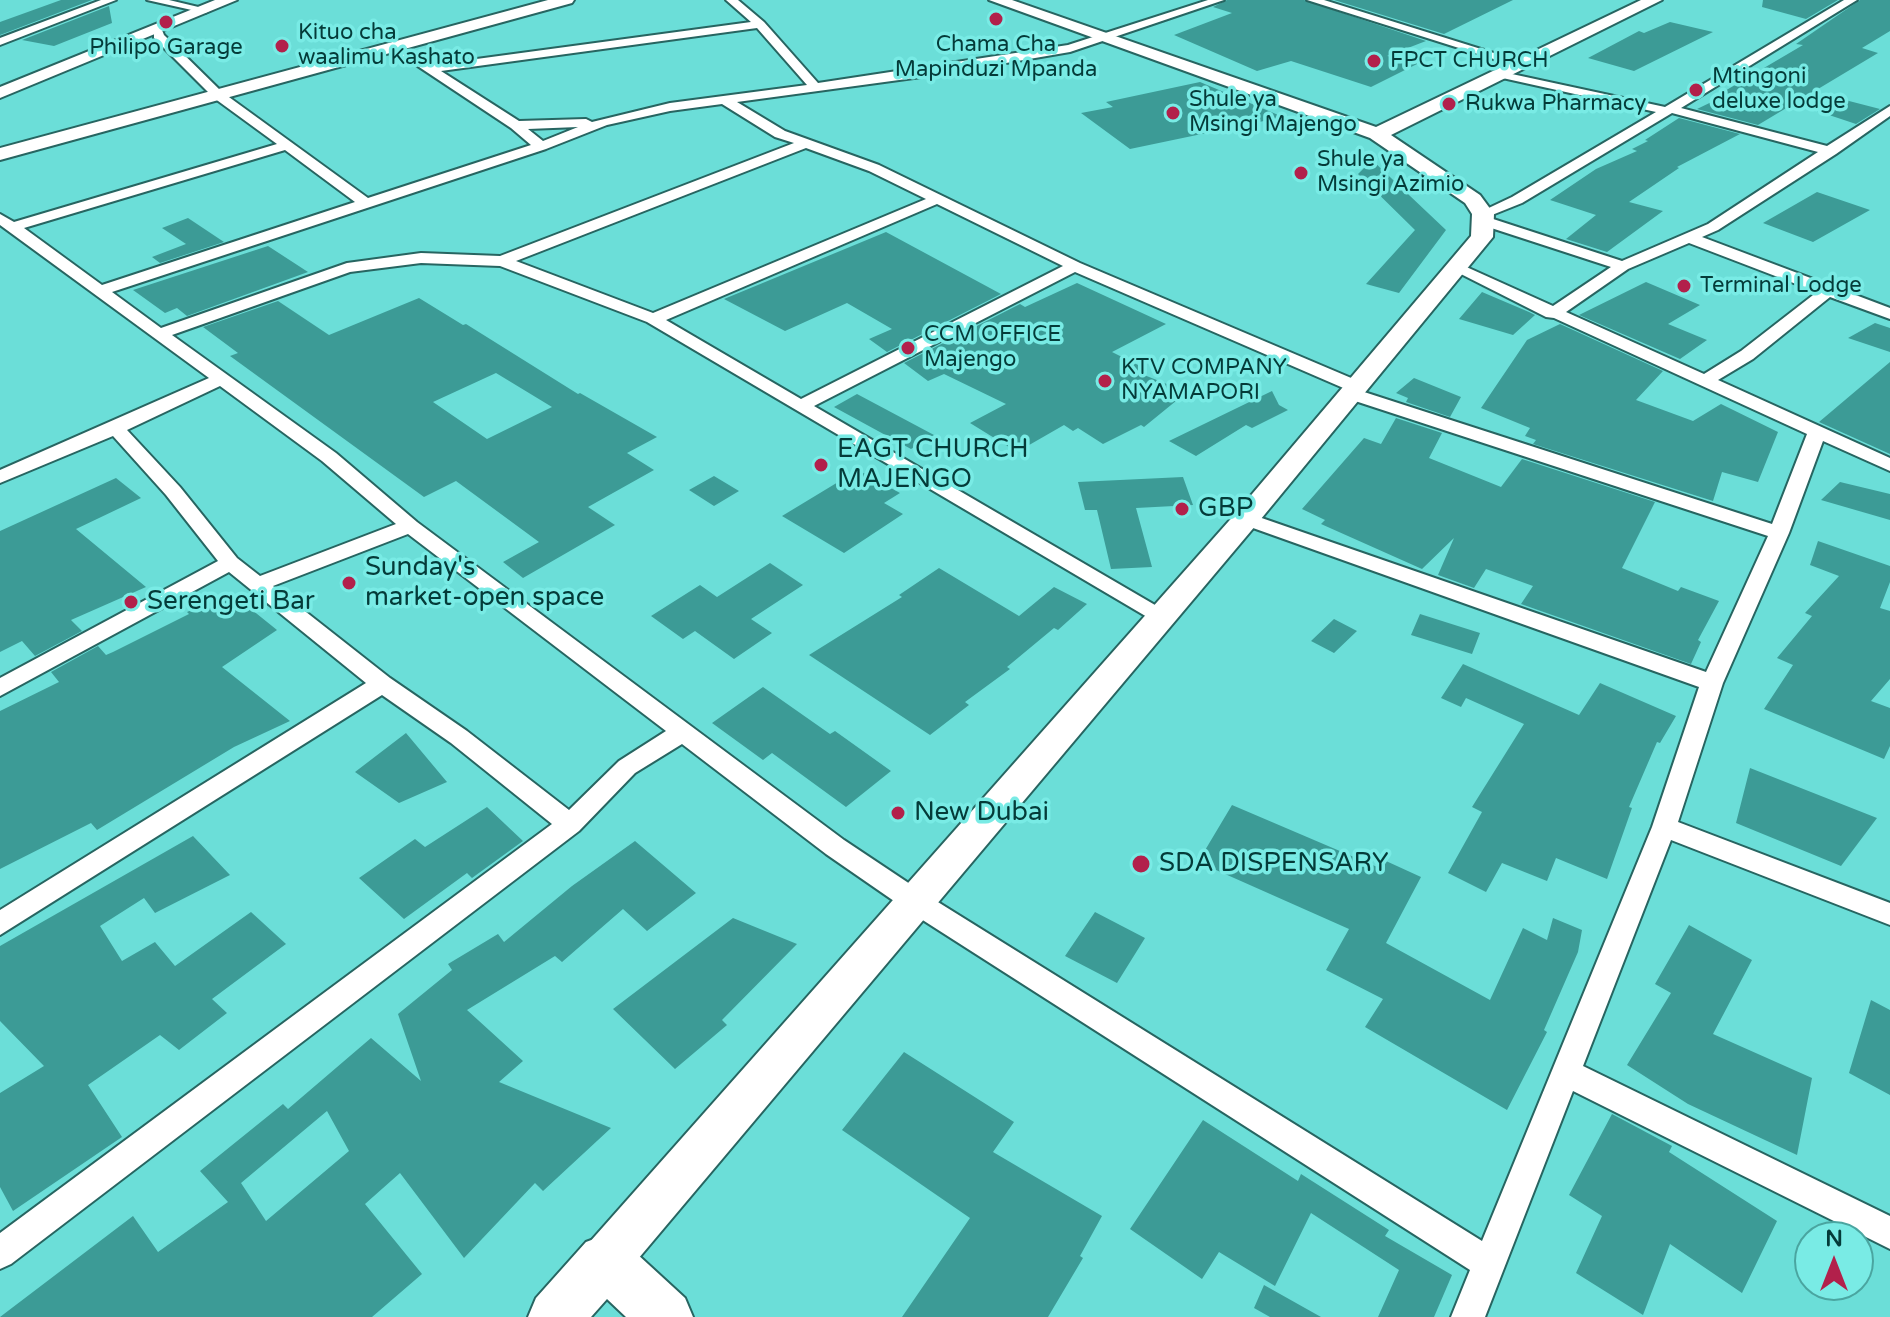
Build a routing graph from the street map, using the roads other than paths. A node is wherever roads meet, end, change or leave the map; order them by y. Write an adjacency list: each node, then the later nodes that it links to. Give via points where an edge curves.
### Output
1 (111, 0): 15 (street)
2 (152, 0): 11 (street)
3 (229, 0): 11 (street)
4 (566, 0): 16 (street)
5 (731, 0): 12 (street)
6 (997, 0): 14 (street)
7 (1219, 0): 14 (street)
8 (1312, 0): 17 (street)
9 (1654, 0): 17 (street)
10 (1852, 0): 24 (street)
11 (205, 10): 21 (street)
12 (760, 24): 18 (street); 20 (street)
13 (158, 32): 22 (street)
14 (1105, 39): 20 (street, via 1035,55); 28 (street)
15 (0, 42)
16 (396, 47): 18 (street); 22 (street)
17 (1523, 64): 19 (street)
18 (427, 69): 27 (street)
19 (1502, 74): 24 (street); 28 (street)
20 (816, 88): 23 (street)
21 (0, 93)
22 (218, 95): 30 (street); 33 (street)
23 (725, 100): 26 (street); 29 (street)
24 (1668, 110): 32 (street); 36 (street)
25 (1886, 117): 32 (street)
26 (603, 122): 27 (street); 31 (street)
27 (516, 125): 31 (street)
28 (1377, 134): 36 (street, via 1458,187)
29 (804, 144): 34 (street, via 874,168); 39 (street)
30 (288, 145): 35 (street); 37 (street)
31 (541, 146): 35 (street)
32 (1831, 151): 38 (street)
33 (0, 154)
34 (938, 199): 40 (street); 47 (street)
35 (366, 203): 43 (street)
36 (1484, 217): 41 (street); 42 (street, via 1482,237)
37 (6, 222): 43 (street)
38 (1690, 238): 41 (street); 44 (street)
39 (502, 261): 47 (street); 48 (street, via 421,258 347,268)
40 (1075, 266): 51 (street); 52 (street)
41 (1623, 266): 46 (street)
42 (1457, 268): 46 (street); 51 (street)
43 (98, 291): 48 (street)
44 (1826, 292): 45 (street); 50 (street, via 1747,355)
45 (1887, 309)
46 (1552, 314): 50 (street)
47 (653, 319): 52 (street)
48 (159, 334): 49 (street)
49 (221, 379): 53 (street); 58 (street, via 329,457)
50 (1704, 381): 54 (street)
51 (1355, 390): 57 (street); 59 (street)
52 (803, 405): 62 (street)
53 (116, 428): 56 (street); 60 (street)
54 (1817, 433): 55 (street); 59 (street)
55 (1890, 465)
56 (0, 477)
57 (1246, 519): 62 (street); 63 (street)
58 (410, 526): 61 (street); 66 (street)
59 (1779, 533): 63 (street)
60 (230, 563): 61 (street); 65 (street)
61 (257, 585): 64 (street)
62 (1159, 617): 69 (street)
63 (1712, 683): 68 (street)
64 (382, 684): 67 (street); 71 (street)
65 (0, 688)
66 (681, 733): 67 (street, via 627,767); 69 (street)
67 (570, 824): 74 (street)
68 (1664, 827): 70 (street); 72 (street)
69 (916, 902): 75 (street); 76 (street)
70 (1890, 914)
71 (0, 924)
72 (1565, 1072): 73 (street); 76 (street)
73 (1890, 1233)
74 (0, 1253)
75 (605, 1261): 77 (main road); 78 (main road)
76 (1488, 1263): 79 (street)
77 (555, 1317)
78 (666, 1317)
79 (1468, 1317)

